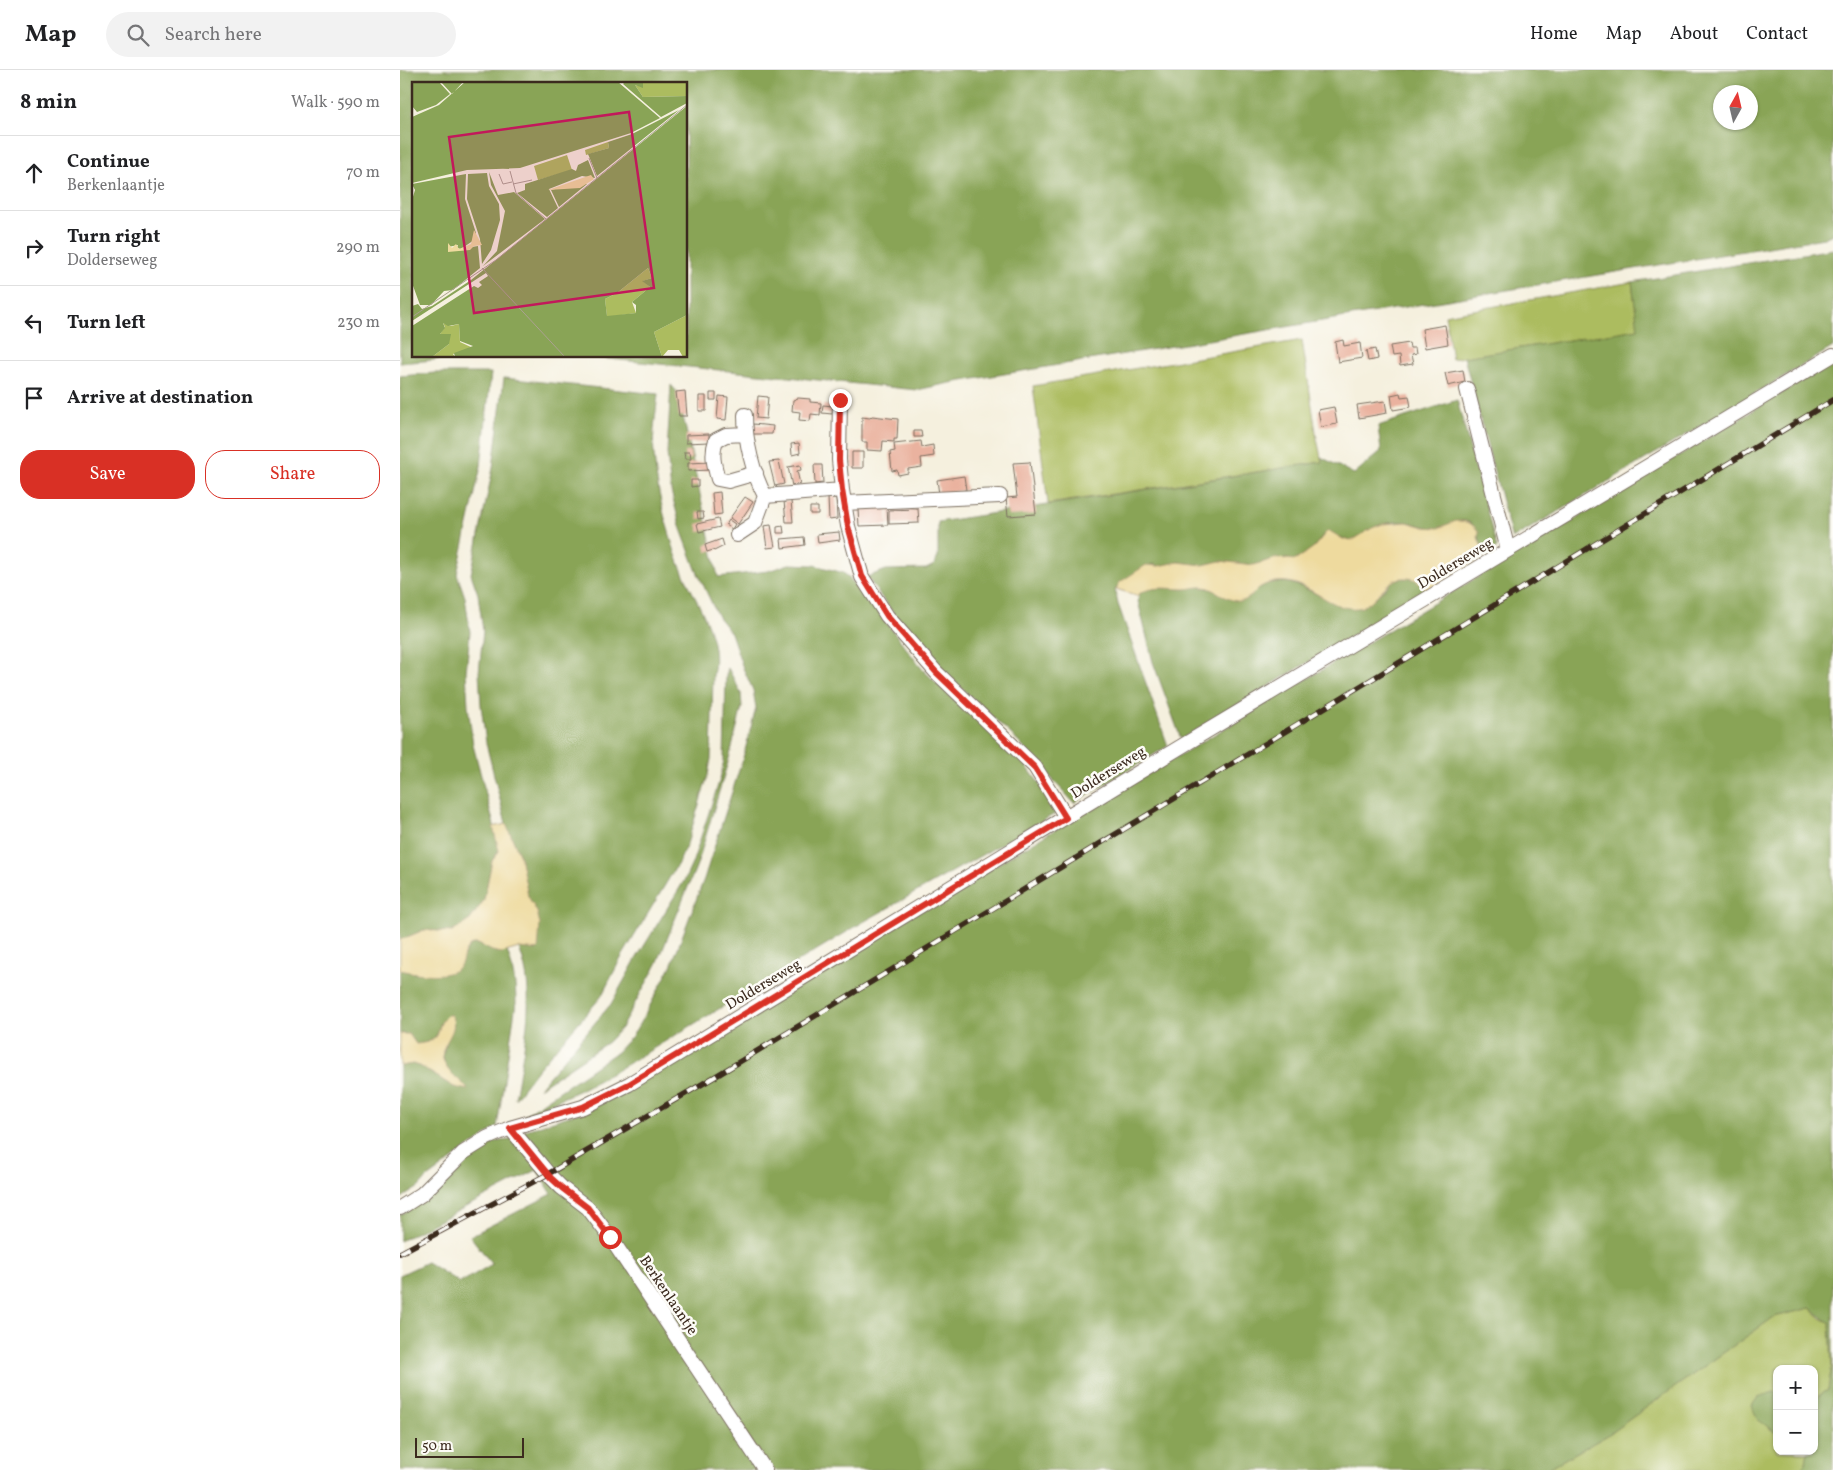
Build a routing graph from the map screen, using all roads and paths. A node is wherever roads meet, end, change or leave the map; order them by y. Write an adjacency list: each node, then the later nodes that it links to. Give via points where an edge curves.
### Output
1 (1833, 355): 11 (street, Dolderseweg)
2 (1467, 389): 11 (street)
3 (840, 400): 8 (street, via 839,460)
4 (745, 415): 5 (street)
5 (745, 434): 6 (street); 6 (street, via 726,435 716,440 712,450 716,472 718,479 728,481)
6 (756, 474): 7 (street)
7 (765, 496): 8 (street); 10 (street, via 755,523)
8 (843, 496): 9 (street); 12 (street, via 862,576 887,616 936,672 1035,768)
9 (1000, 496)
10 (737, 535)
11 (1508, 550): 12 (street, Dolderseweg)
12 (1066, 818): 13 (street, Dolderseweg, via 629,1084 583,1107)
13 (510, 1128): 14 (street, Dolderseweg, via 463,1153 422,1194); 15 (street, Berkenlaantje, via 551,1178 588,1208 610,1237)
14 (400, 1208)
15 (765, 1470)

